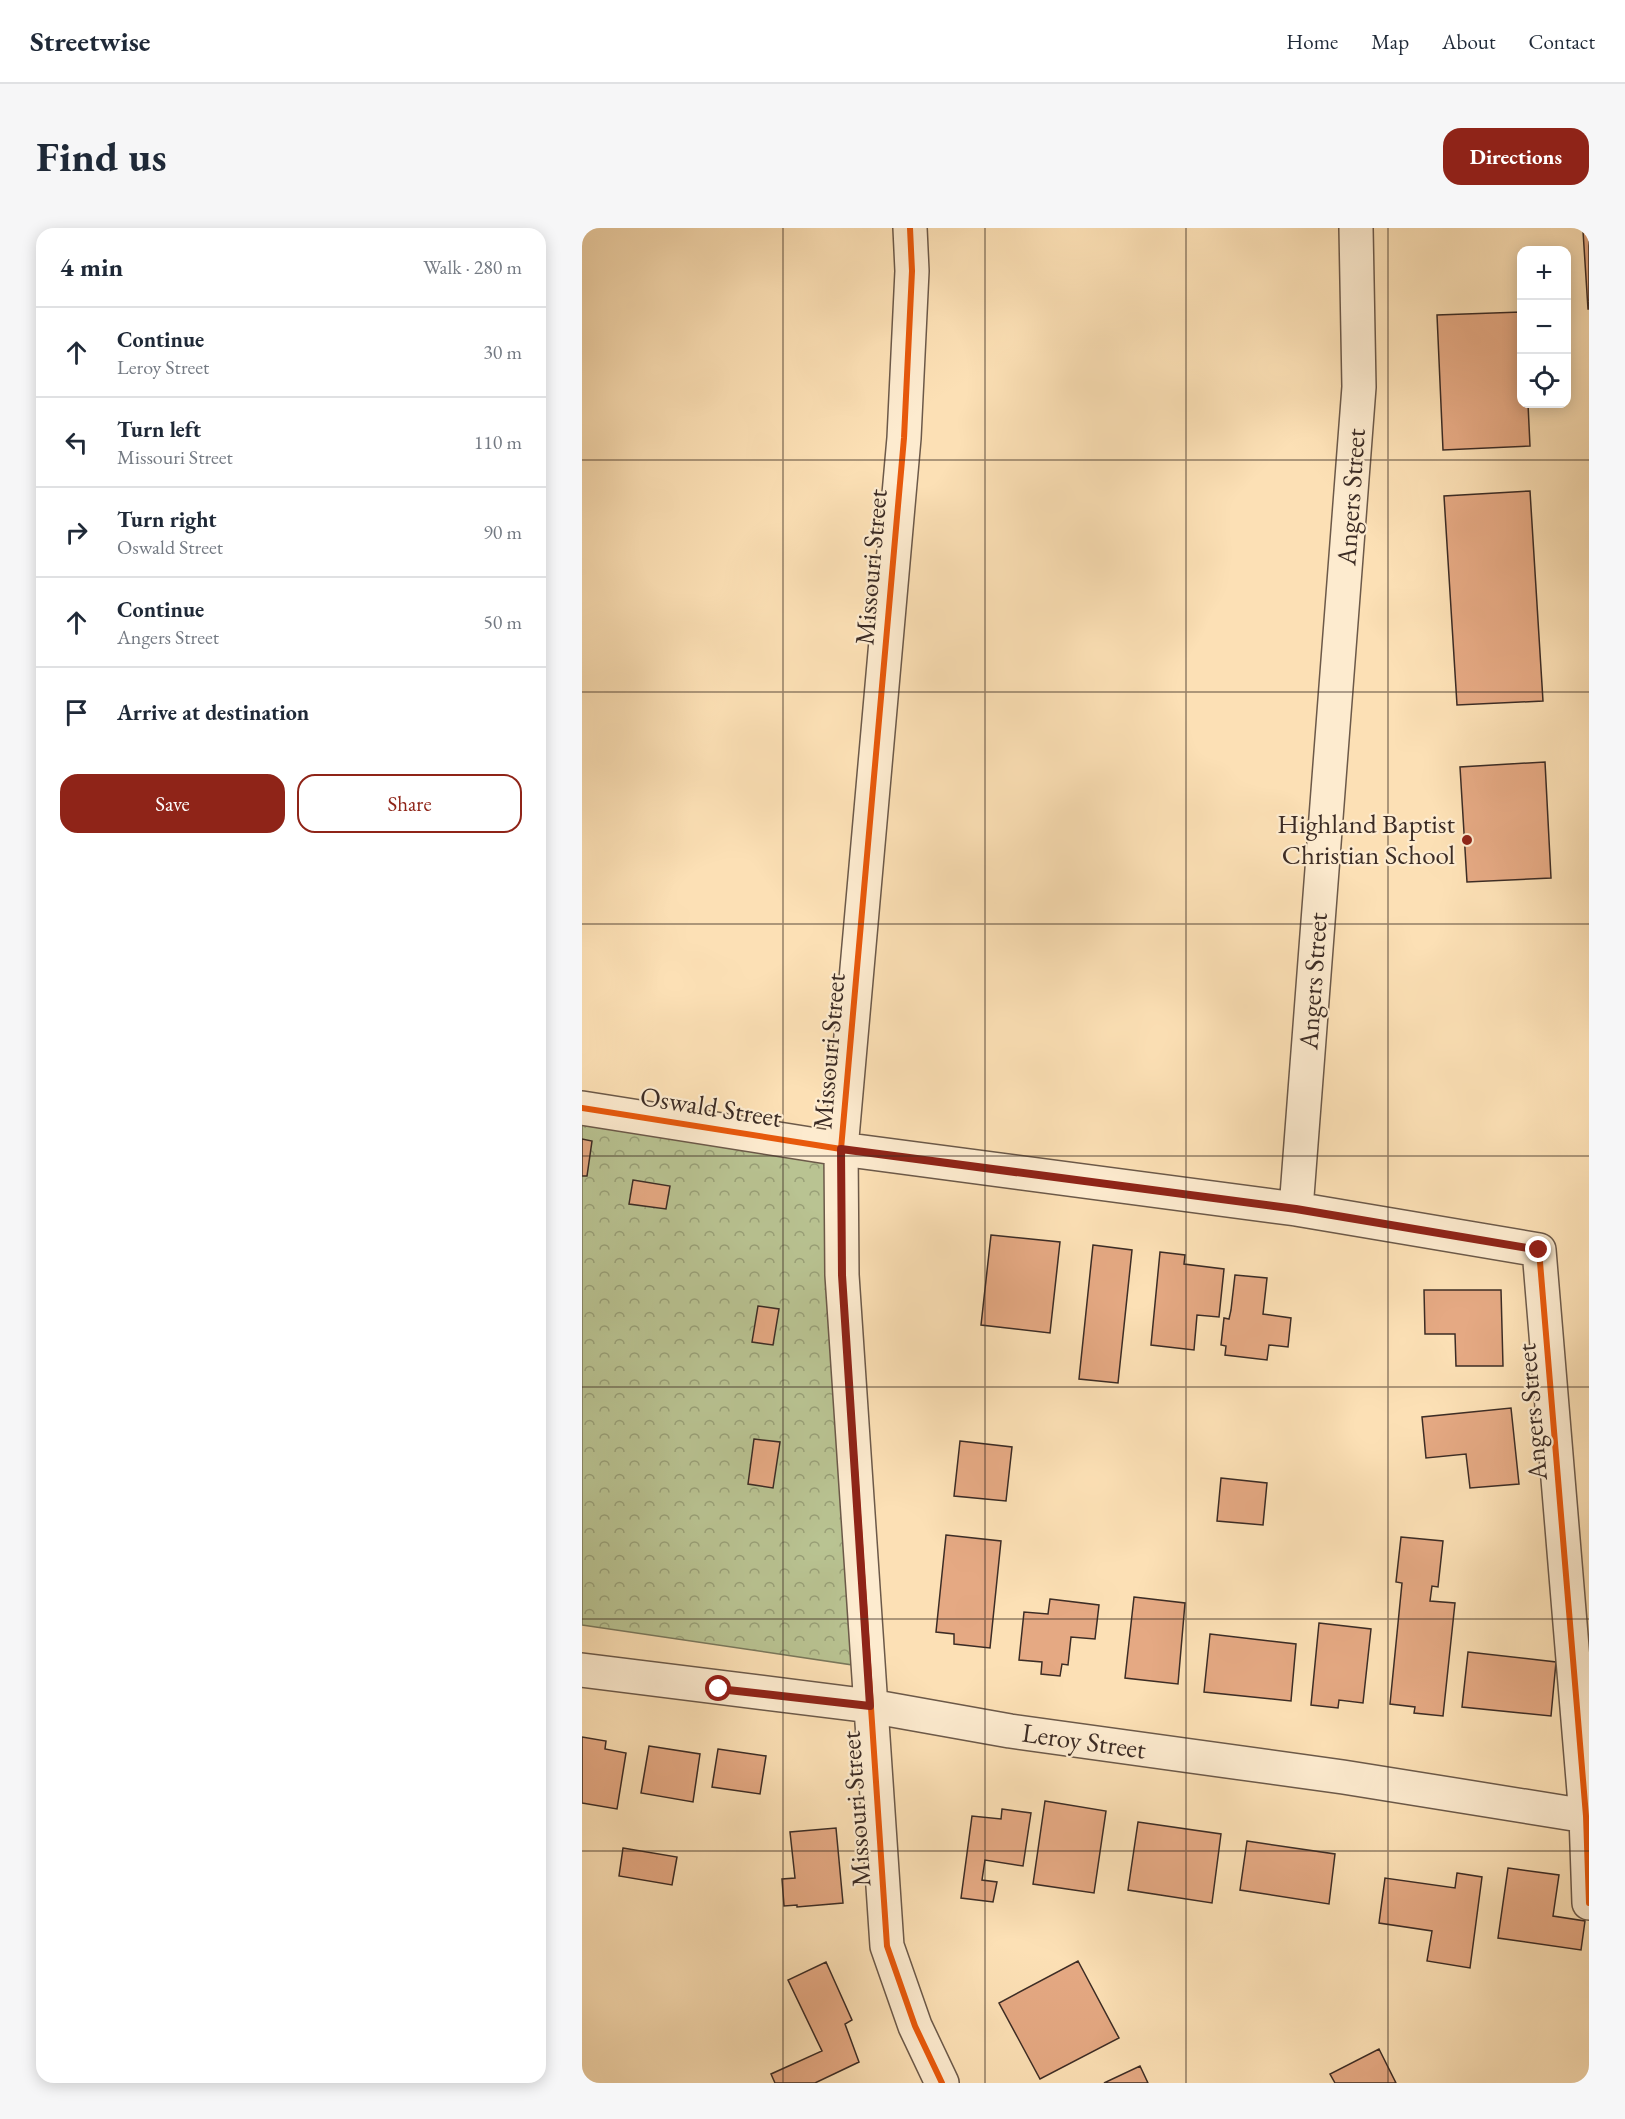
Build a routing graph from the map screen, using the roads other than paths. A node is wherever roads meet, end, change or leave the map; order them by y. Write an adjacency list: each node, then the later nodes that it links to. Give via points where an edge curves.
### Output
1 (910, 228): 4 (street, Missouri Street, via 912,271 904,438)
2 (1356, 228): 5 (street, Angers Street, via 1359,387)
3 (582, 1108): 4 (street, Oswald Street)
4 (841, 1149): 5 (street, Oswald Street); 7 (street, Missouri Street, via 842,1275)
5 (1296, 1209): 8 (street, Angers Street, via 1539,1250)
6 (582, 1670): 7 (street, Leroy Street)
7 (870, 1706): 8 (street, Leroy Street, via 1010,1731 1343,1777); 10 (street, Missouri Street, via 887,1946 915,2026)
8 (1586, 1816): 9 (street)
9 (1589, 1903)
10 (942, 2083)

